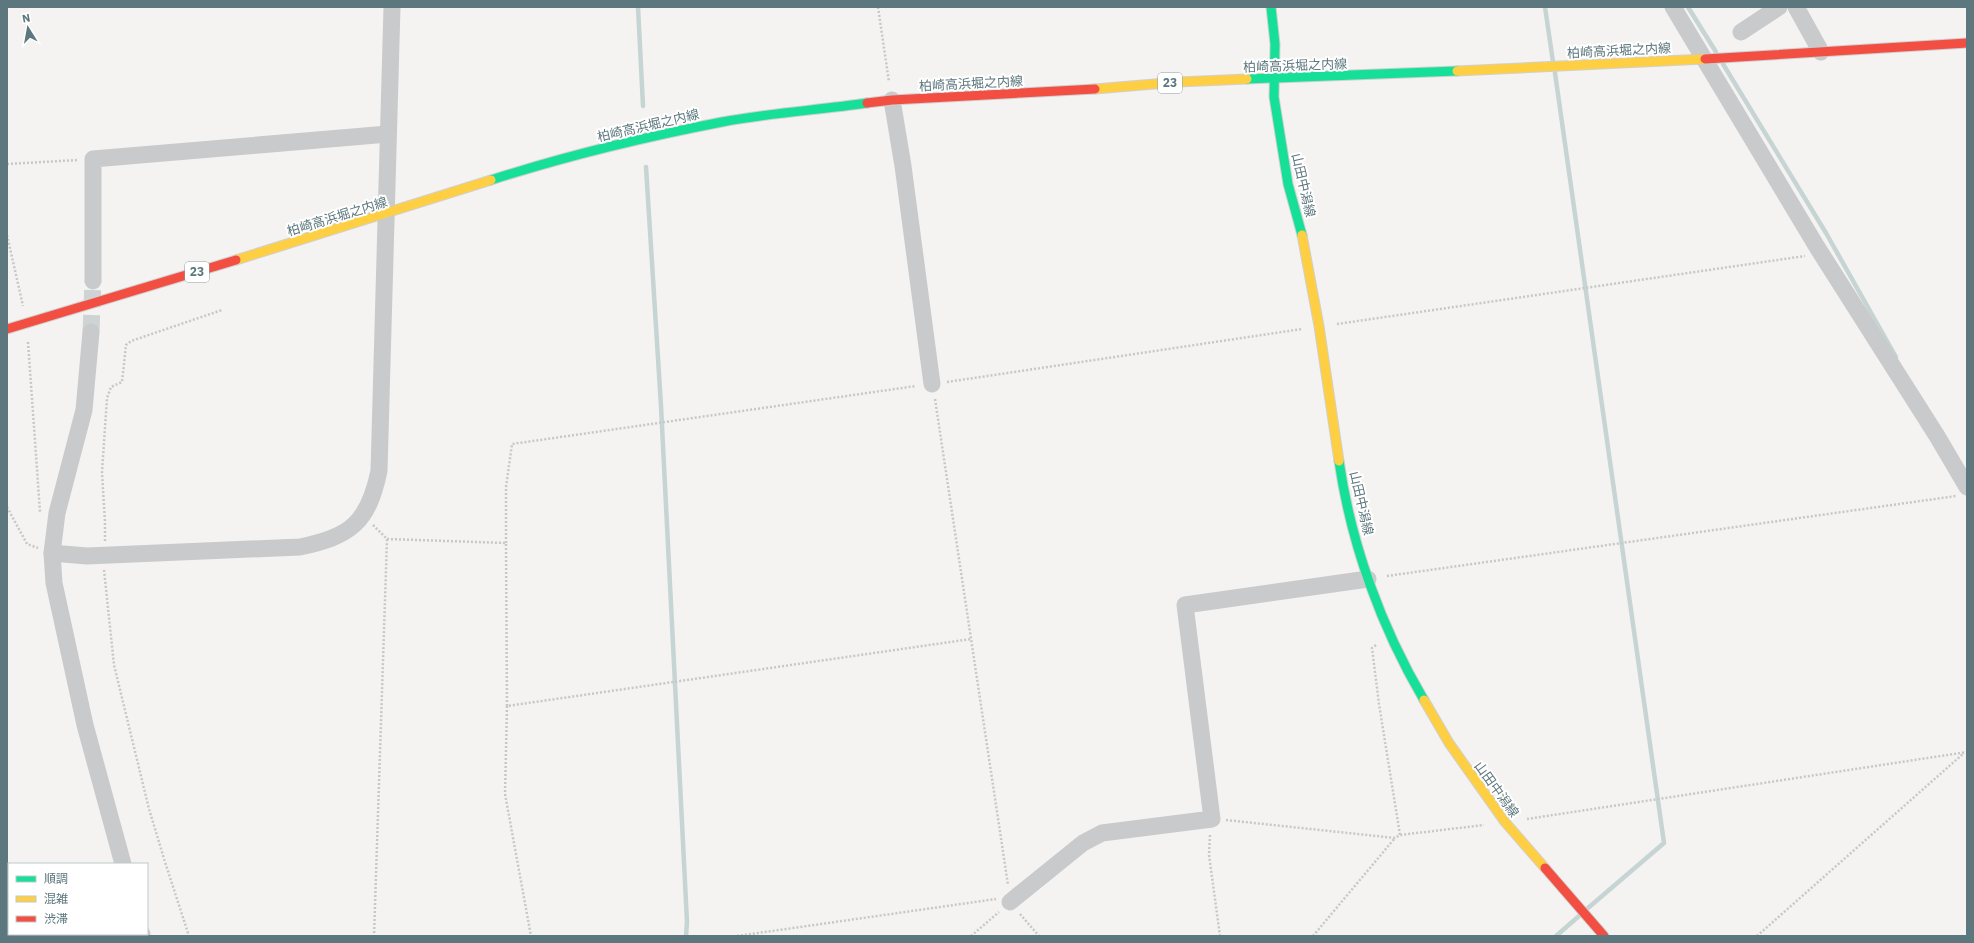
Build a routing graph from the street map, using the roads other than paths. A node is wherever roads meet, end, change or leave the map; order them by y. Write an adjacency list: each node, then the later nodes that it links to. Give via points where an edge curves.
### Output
1 (392, 7): 12 (street)
2 (1271, 7): 10 (main road, 山田中潟線, via 1275,44)
3 (1673, 7): 9 (street)
4 (1778, 7): 6 (street)
5 (1796, 7): 8 (street)
6 (1741, 32)
7 (1967, 42): 8 (main road, 柏崎高浜堀之内線 / 23)
8 (1821, 52): 9 (main road, 柏崎高浜堀之内線 / 23)
9 (1706, 59): 10 (main road, 柏崎高浜堀之内線 / 23); 18 (street, via 1817,247 1937,436)
10 (1274, 79): 11 (main road, 柏崎高浜堀之内線 / 23, via 1178,82 1133,87); 20 (main road, 山田中潟線, via 1274,97 1288,184 1302,233 1319,326 1342,481)
11 (892, 100): 13 (main road, 柏崎高浜堀之内線 / 23, via 678,130 523,170); 17 (street)
12 (388, 134): 13 (street); 14 (street, via 93,159)
13 (387, 214): 15 (main road, 柏崎高浜堀之内線 / 23); 19 (street, via 379,471 374,494 358,522 345,533 325,542 300,547 87,556)
14 (93, 281)
15 (7, 329)
16 (91, 332): 19 (street, via 84,410 57,513)
17 (932, 384)
18 (1963, 492)
19 (52, 553): 21 (street, via 54,583 85,725)
20 (1368, 578): 22 (street, via 1184,605 1212,819 1102,833 1083,844); 23 (main road, 山田中潟線, via 1414,683 1449,743 1505,822)
21 (123, 863)
22 (1010, 902)
23 (1604, 936)

